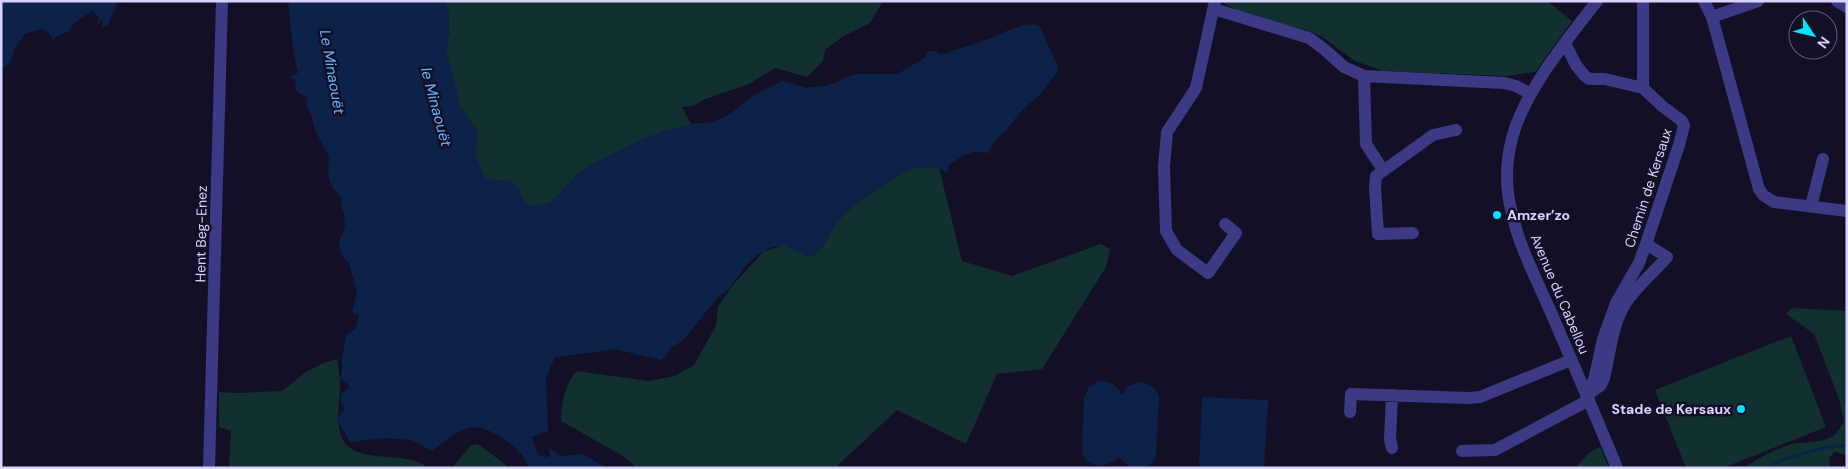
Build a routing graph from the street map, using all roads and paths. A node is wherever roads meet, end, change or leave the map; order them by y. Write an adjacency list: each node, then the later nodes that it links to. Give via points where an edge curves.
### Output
1 (222, 1): 28 (street, Hent Beg-Enez)
2 (1597, 1): 10 (street, Avenue du Cabellou)
3 (1643, 1): 12 (street)
4 (1704, 1): 9 (street)
5 (1758, 1): 9 (street)
6 (1837, 1): 8 (street)
7 (1214, 5): 11 (street, via 1309,38 1344,67); 19 (street, via 1196,88 1167,132 1164,167 1166,231 1177,250 1208,273 1236,233)
8 (1847, 7)
9 (1712, 17): 17 (street, via 1758,188 1774,202)
10 (1565, 43): 12 (street, Chemin de Kersaux, via 1576,65 1589,79 1605,78); 13 (street, Avenue du Cabellou)
11 (1364, 76): 13 (street, via 1504,83); 16 (street, via 1366,144)
12 (1643, 88): 21 (street, Chemin de Kersaux, via 1684,126)
13 (1531, 94): 22 (street, Avenue du Cabellou, via 1519,117 1510,146 1508,195 1524,251)
14 (1456, 130): 16 (street, via 1433,135)
15 (1823, 159): 17 (street)
16 (1383, 170): 20 (street, via 1376,176 1375,187 1378,234)
17 (1810, 206): 18 (street)
18 (1847, 211)
19 (1225, 224)
20 (1414, 232)
21 (1646, 244): 24 (street, Chemin de Kersaux, via 1616,303); 24 (street, via 1666,257 1624,306 1604,378)
22 (1571, 360): 23 (street, via 1480,397); 24 (street, Avenue du Cabellou)
23 (1392, 395): 25 (street, via 1351,394); 26 (street)
24 (1588, 398): 27 (street, via 1495,450); 29 (street, Avenue du Cabellou)
25 (1350, 412)
26 (1392, 448)
27 (1462, 452)
28 (209, 468)
29 (1617, 468)

